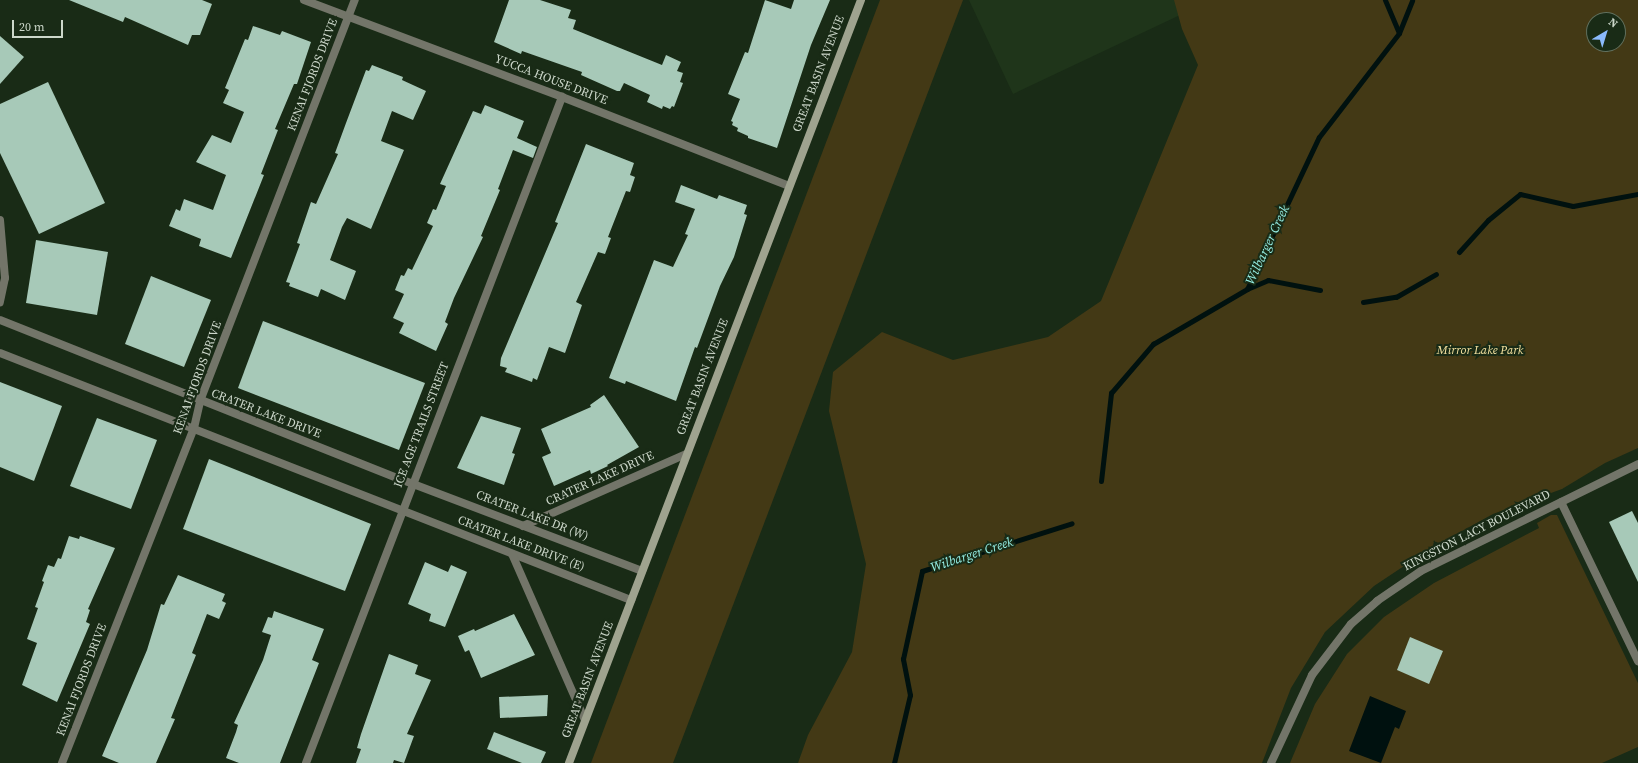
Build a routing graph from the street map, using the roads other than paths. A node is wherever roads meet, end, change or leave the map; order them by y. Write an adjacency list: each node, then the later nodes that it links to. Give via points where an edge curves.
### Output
1 (304, 0): 4 (street, YUCCA HOUSE DRIVE)
2 (355, 0): 4 (street, KENAI FJORDS DRIVE)
3 (861, 0): 6 (street, GREAT BASIN AVENUE)
4 (348, 17): 5 (street, YUCCA HOUSE DRIVE); 11 (street, KENAI FJORDS DRIVE)
5 (562, 97): 6 (street, YUCCA HOUSE DRIVE); 15 (street, ICE AGE TRAILS STREET)
6 (789, 186): 13 (street, GREAT BASIN AVENUE)
7 (0, 220): 8 (street, via 5,278)
8 (0, 302)
9 (0, 320): 11 (street, CRATER LAKE DRIVE)
10 (0, 353): 12 (street)
11 (200, 401): 12 (street, KENAI FJORDS DRIVE); 15 (street, CRATER LAKE DRIVE)
12 (194, 428): 17 (street); 24 (street, KENAI FJORDS DRIVE)
13 (686, 454): 18 (street, CRATER LAKE DRIVE); 20 (street, GREAT BASIN AVENUE)
14 (1638, 464): 16 (street, KINGSTON LACY BOULEVARD)
15 (413, 484): 17 (street, ICE AGE TRAILS STREET); 18 (street, CRATER LAKE DR (W))
16 (1561, 502): 22 (street); 27 (street, KINGSTON LACY BOULEVARD, via 1421,571 1361,614 1312,675)
17 (402, 511): 19 (street, CRATER LAKE DRIVE (E)); 25 (street, ICE AGE TRAILS STREET)
18 (523, 526): 20 (street, CRATER LAKE DR (W))
19 (512, 554): 21 (street, CRATER LAKE DRIVE (E)); 23 (street)
20 (642, 571): 21 (street, GREAT BASIN AVENUE)
21 (631, 600): 23 (street, GREAT BASIN AVENUE)
22 (1638, 661)
23 (586, 720): 26 (street, GREAT BASIN AVENUE)
24 (62, 763)
25 (306, 763)
26 (569, 763)
27 (1271, 763)

